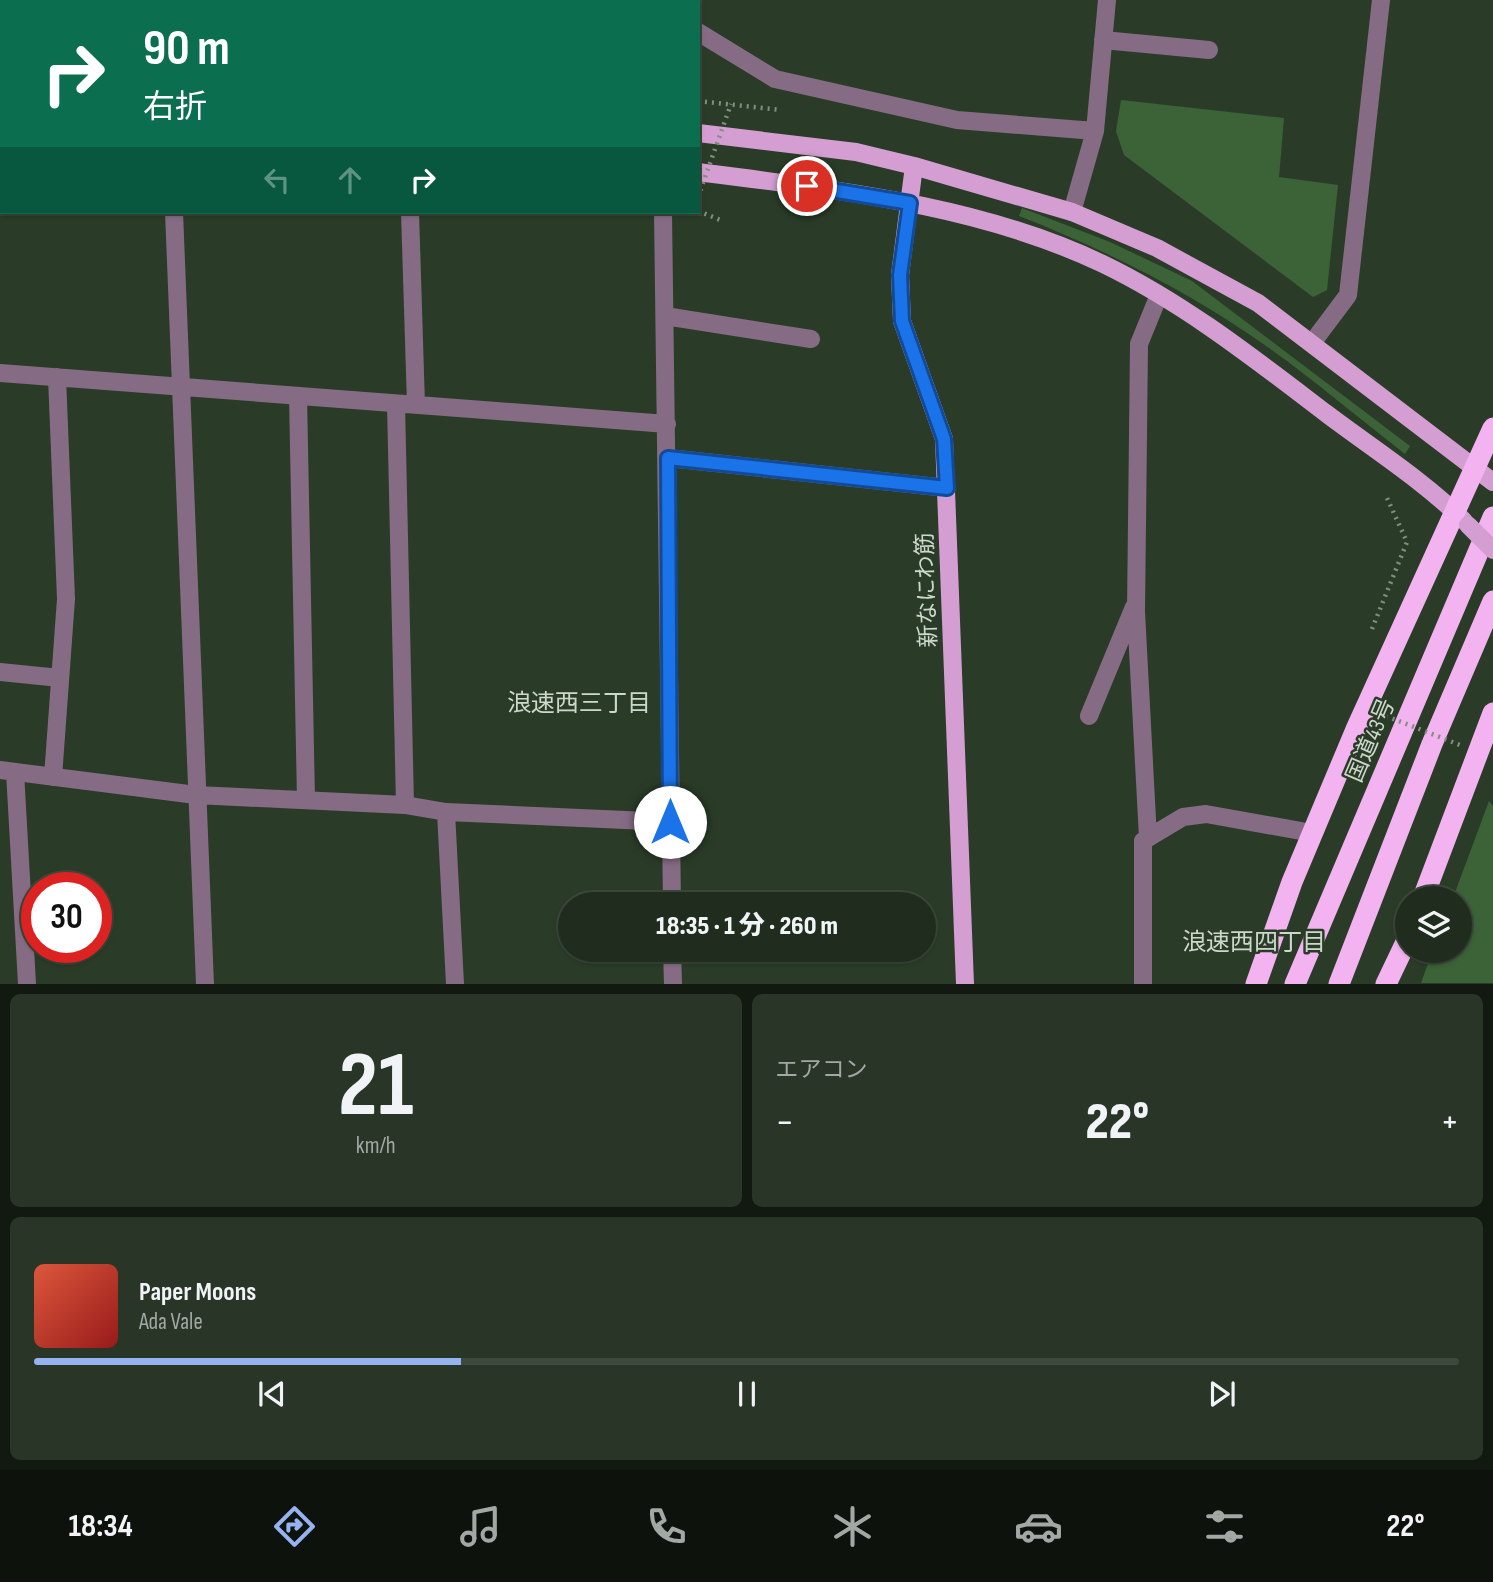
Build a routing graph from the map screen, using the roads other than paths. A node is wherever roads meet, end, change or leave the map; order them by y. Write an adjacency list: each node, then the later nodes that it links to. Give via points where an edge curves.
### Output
1 (1107, 0): 4 (street)
2 (1381, 0): 18 (street, via 1348,295)
3 (700, 33): 6 (street, via 775,79 957,120)
4 (1103, 40): 5 (street); 6 (street)
5 (1209, 50)
6 (1095, 131): 11 (street)
7 (700, 133): 8 (main road, via 856,152)
8 (914, 166): 10 (main road, 新なにわ筋); 11 (main road)
9 (700, 172): 10 (main road)
10 (910, 203): 15 (main road, via 1030,234 1103,264); 29 (main road, 新なにわ筋, via 900,275 902,321 944,439)
11 (1072, 212): 18 (main road, via 1157,248 1258,303)
12 (174, 214): 21 (street)
13 (410, 214): 24 (street)
14 (663, 214): 16 (street)
15 (1159, 295): 31 (main road, via 1256,359); 33 (street, via 1139,344)
16 (665, 316): 17 (street); 25 (street)
17 (811, 339)
18 (1312, 343): 28 (main road)
19 (0, 373): 20 (street)
20 (57, 377): 21 (street); 36 (street, via 66,599)
21 (181, 387): 22 (street); 41 (street)
22 (298, 396): 23 (street); 42 (street)
23 (396, 404): 24 (street); 43 (street)
24 (416, 405): 25 (street)
25 (667, 424): 27 (street)
26 (1493, 428): 28 (highway)
27 (668, 458): 29 (street); 45 (street)
28 (1486, 475): 31 (highway)
29 (947, 488): 56 (main road, 新なにわ筋)
30 (1493, 517): 59 (highway, 国道43号)
31 (1462, 519): 32 (main road, bridge); 46 (highway, via 1382,669)
32 (1493, 550)
33 (1136, 600): 38 (street); 47 (street)
34 (1493, 601): 60 (highway)
35 (0, 672): 36 (street)
36 (60, 678): 40 (street)
37 (1493, 713): 48 (highway)
38 (1089, 716)
39 (8, 771): 40 (street); 52 (street)
40 (53, 777): 41 (street)
41 (196, 796): 42 (street); 53 (street)
42 (306, 800): 43 (street)
43 (405, 805): 44 (street)
44 (446, 811): 45 (street); 54 (street)
45 (670, 822): 49 (street)
46 (1312, 833): 47 (street, via 1206,814 1183,817); 58 (highway)
47 (1147, 838): 57 (street, via 1143,841)
48 (1428, 886)
49 (672, 892)
50 (673, 962): 55 (street)
51 (1396, 963): 61 (highway)
52 (27, 984)
53 (205, 984)
54 (455, 984)
55 (673, 984)
56 (965, 984)
57 (1143, 984)
58 (1256, 984)
59 (1295, 984)
60 (1339, 984)
61 (1386, 984)

